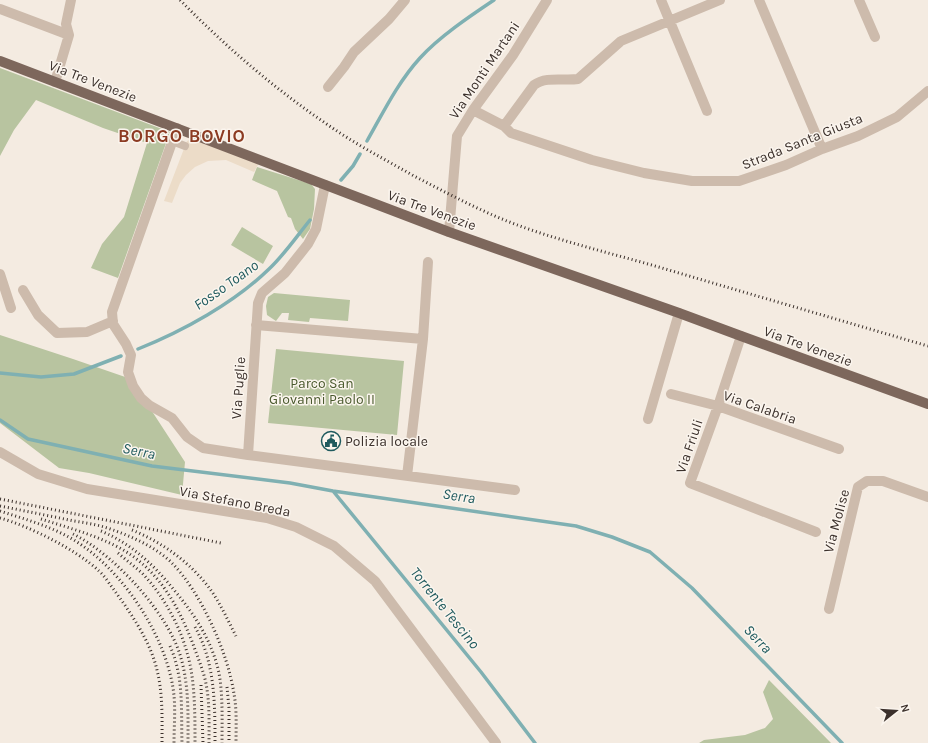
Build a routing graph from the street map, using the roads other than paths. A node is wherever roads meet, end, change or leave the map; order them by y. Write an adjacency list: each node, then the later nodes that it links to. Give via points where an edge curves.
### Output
1 (71, 0): 10 (street, via 66,24)
2 (405, 0): 14 (street, via 354,52)
3 (547, 0): 16 (street, Via Monti Martani, via 513,55)
4 (660, 0): 9 (street)
5 (720, 0): 9 (street)
6 (759, 0): 22 (street)
7 (860, 0): 11 (street)
8 (0, 9): 10 (street)
9 (669, 20): 17 (street); 18 (street, via 621,40 578,79 538,82)
10 (68, 35): 13 (street)
11 (875, 37)
12 (0, 61): 13 (main road, Via Tre Venezie)
13 (55, 82): 19 (main road, Via Tre Venezie)
14 (328, 87)
15 (928, 91): 22 (street, Strada Santa Giusta, via 896,116 858,136)
16 (473, 110): 18 (street, Strada Santa Giusta); 24 (street, Via Monti Martani, via 457,136)
17 (707, 111)
18 (504, 126): 22 (street, Strada Santa Giusta, via 511,133 592,160 644,173 692,181 739,181)
19 (177, 128): 20 (street); 23 (main road, Via Tre Venezie)
20 (172, 141): 21 (street); 30 (street, via 112,312)
21 (185, 146)
22 (822, 149)
23 (325, 185): 24 (main road, Via Tre Venezie); 31 (street, Via Puglie, via 316,229 308,244 285,273 262,293 258,303)
24 (449, 232): 29 (main road, Via Tre Venezie)
25 (428, 262): 33 (street)
26 (0, 274): 28 (street)
27 (23, 290): 30 (street, via 38,315 57,333 87,332)
28 (11, 308)
29 (679, 313): 32 (main road, Via Tre Venezie); 37 (street)
30 (113, 321): 40 (street, via 130,354 128,372 133,386 149,406 172,418 188,437 203,448)
31 (256, 325): 33 (street); 40 (street, Via Puglie)
32 (741, 336): 35 (main road, Via Tre Venezie); 36 (street, Via Friuli)
33 (423, 339): 41 (street)
34 (671, 394): 36 (street, Via Calabria)
35 (928, 404)
36 (718, 406): 38 (street, Via Calabria); 44 (street, Via Friuli, via 690,483)
37 (648, 419)
38 (839, 449)
39 (0, 452): 46 (street, Via Stefano Breda, via 38,474 87,489 266,518 296,526 334,546 375,581)
40 (248, 455): 41 (street)
41 (407, 476): 42 (street)
42 (515, 490)
43 (928, 497): 45 (street, Via Molise, via 883,481 868,481 858,487)
44 (816, 532)
45 (829, 609)
46 (496, 743)

